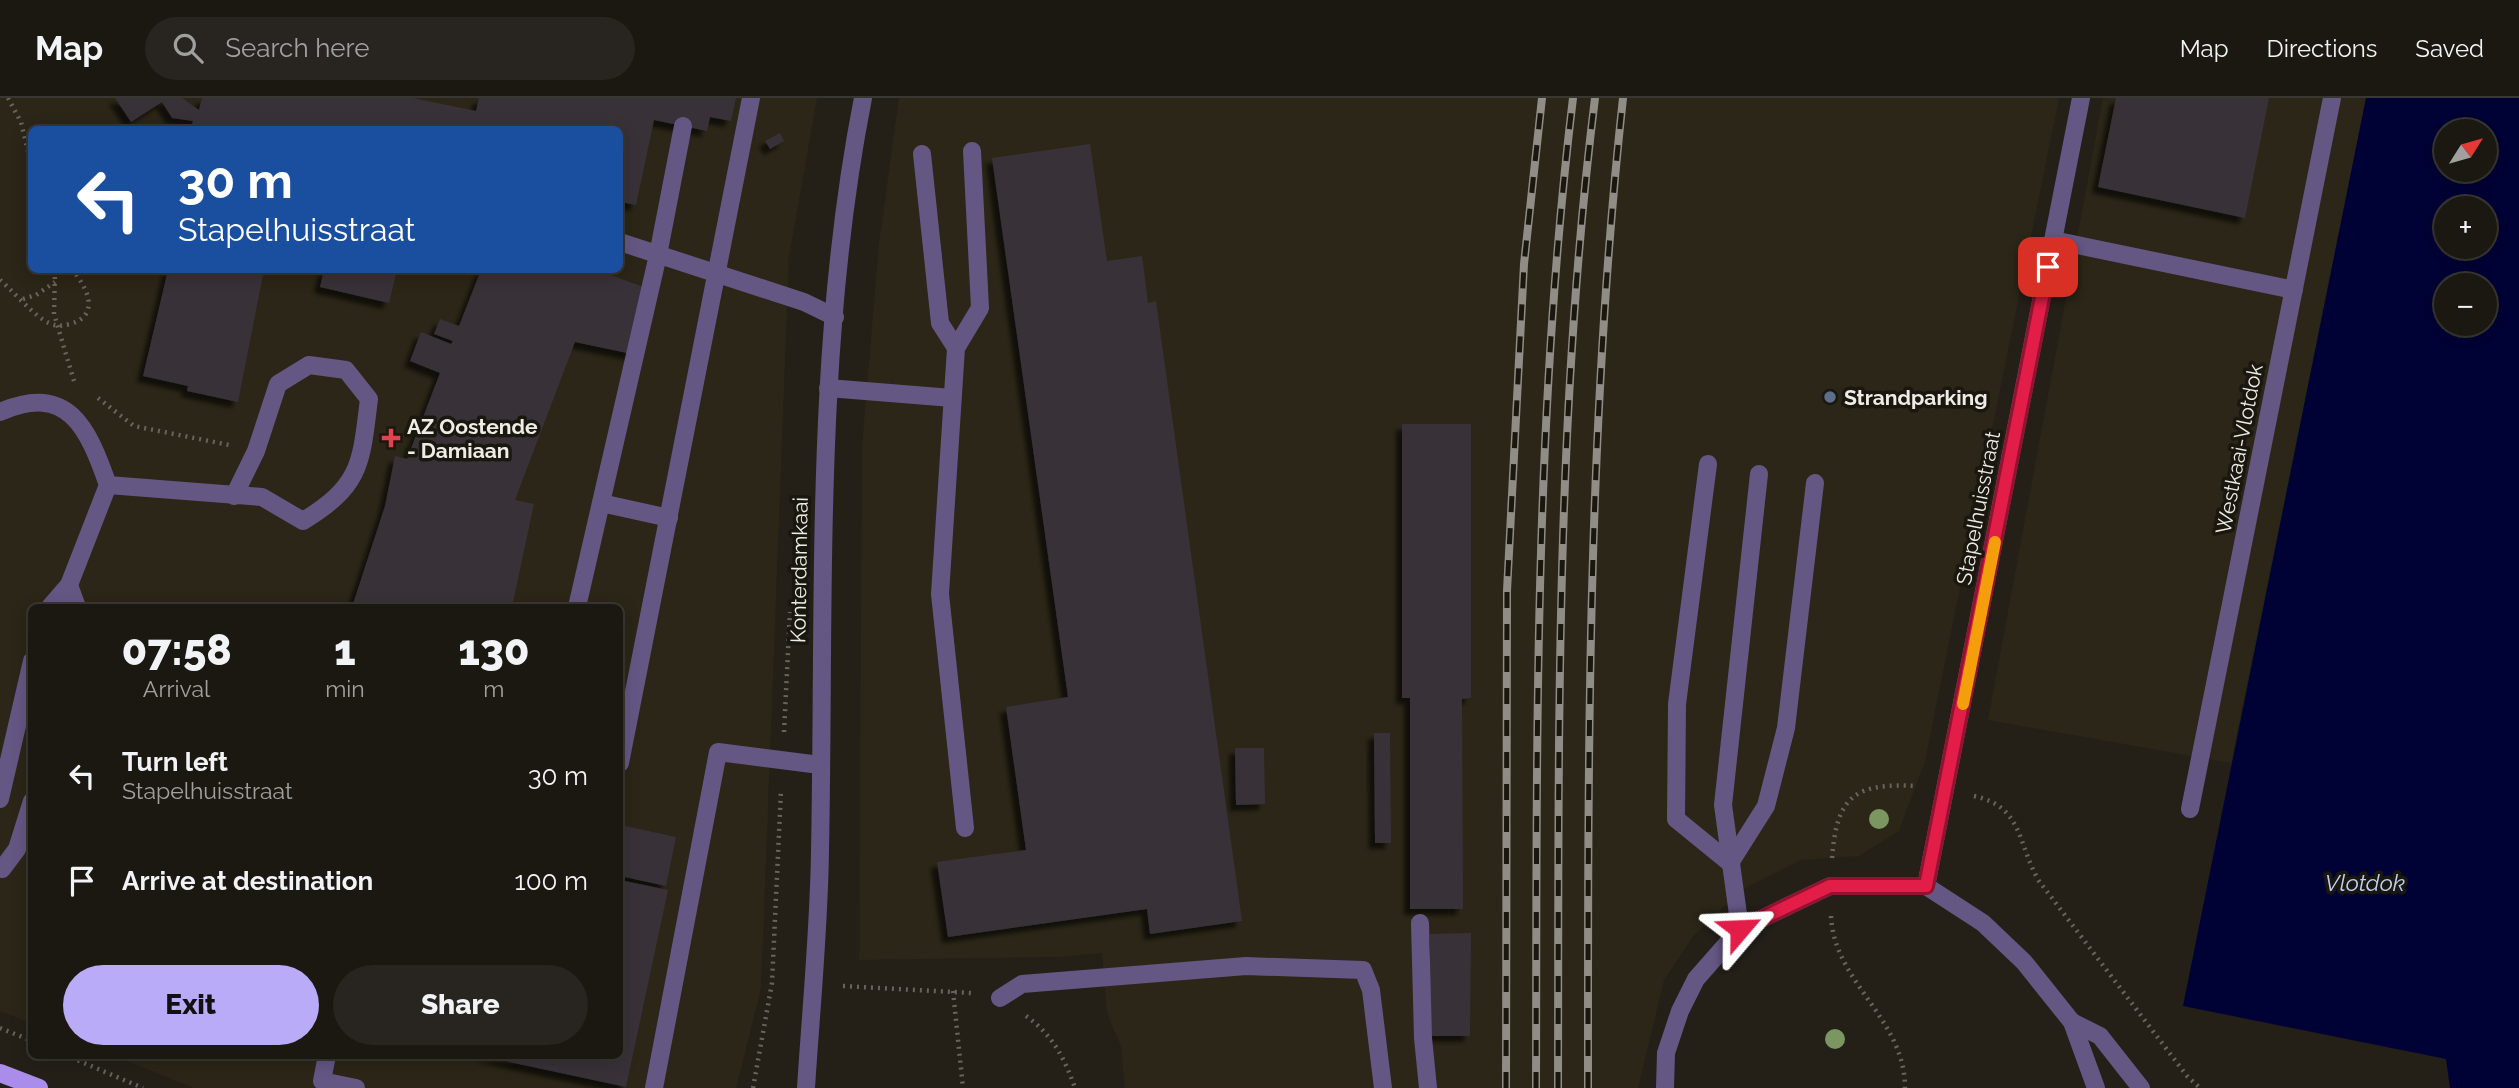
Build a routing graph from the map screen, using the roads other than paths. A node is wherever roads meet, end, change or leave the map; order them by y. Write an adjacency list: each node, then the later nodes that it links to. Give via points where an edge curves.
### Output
1 (751, 98): 11 (street)
2 (863, 98): 13 (street, Konterdamkaai, via 852,152)
3 (2081, 98): 8 (street, Stapelhuisstraat)
4 (2332, 98): 12 (street, Westkaai-Vlotdok)
5 (683, 126): 10 (street)
6 (972, 151): 14 (street, via 980,308)
7 (922, 154): 14 (street, via 940,323)
8 (2053, 240): 12 (street); 39 (street, Stapelhuisstraat)
9 (623, 243): 10 (street)
10 (658, 256): 11 (street); 23 (street)
11 (715, 273): 13 (street); 24 (street)
12 (2294, 290): 35 (street, Westkaai-Vlotdok)
13 (835, 317): 15 (street, Konterdamkaai)
14 (956, 348): 16 (street)
15 (828, 388): 16 (street); 31 (street, Konterdamkaai)
16 (953, 398): 36 (street, via 940,594)
17 (0, 412): 21 (street, via 22,402 50,401 76,416 95,448)
18 (1708, 464): 37 (street, via 1676,704 1676,819)
19 (1759, 474): 37 (street, via 1723,806)
20 (1815, 483): 37 (street, via 1786,728 1766,806)
21 (108, 485): 22 (street); 25 (street)
22 (234, 496): 22 (street, via 262,497 303,521 334,502 361,463 369,399 346,370 309,365 278,384 256,451)
23 (601, 503): 24 (street); 28 (street)
24 (669, 518): 30 (street)
25 (69, 585): 26 (street); 27 (street)
26 (53, 604)
27 (76, 604)
28 (578, 604)
29 (28, 678): 32 (street)
30 (623, 748)
31 (820, 765): 44 (street, Konterdamkaai, via 815,983); 49 (street, via 718,752)
32 (1, 795): 33 (street)
33 (28, 802)
34 (28, 809): 38 (street, via 17,849)
35 (2190, 809)
36 (965, 828)
37 (1730, 863): 41 (street)
38 (1, 871)
39 (1926, 886): 41 (street, via 1830,886); 43 (street, via 1983,923 2024,962)
40 (1420, 923): 53 (street)
41 (1740, 929): 54 (street, via 1696,979 1680,1011 1666,1053)
42 (1000, 998): 52 (street, via 1022,984 1197,969 1363,970 1371,990)
43 (2072, 1022): 55 (street); 56 (street, via 2100,1037)
44 (808, 1044): 50 (street, Konterdamkaai); 51 (street, Konterdamkaai)
45 (326, 1059): 48 (street, via 322,1081)
46 (0, 1073): 47 (main road)
47 (39, 1088)
48 (356, 1088)
49 (654, 1088)
50 (798, 1088)
51 (806, 1088)
52 (1383, 1088)
53 (1429, 1088)
54 (1665, 1088)
55 (2096, 1088)
56 (2141, 1088)

